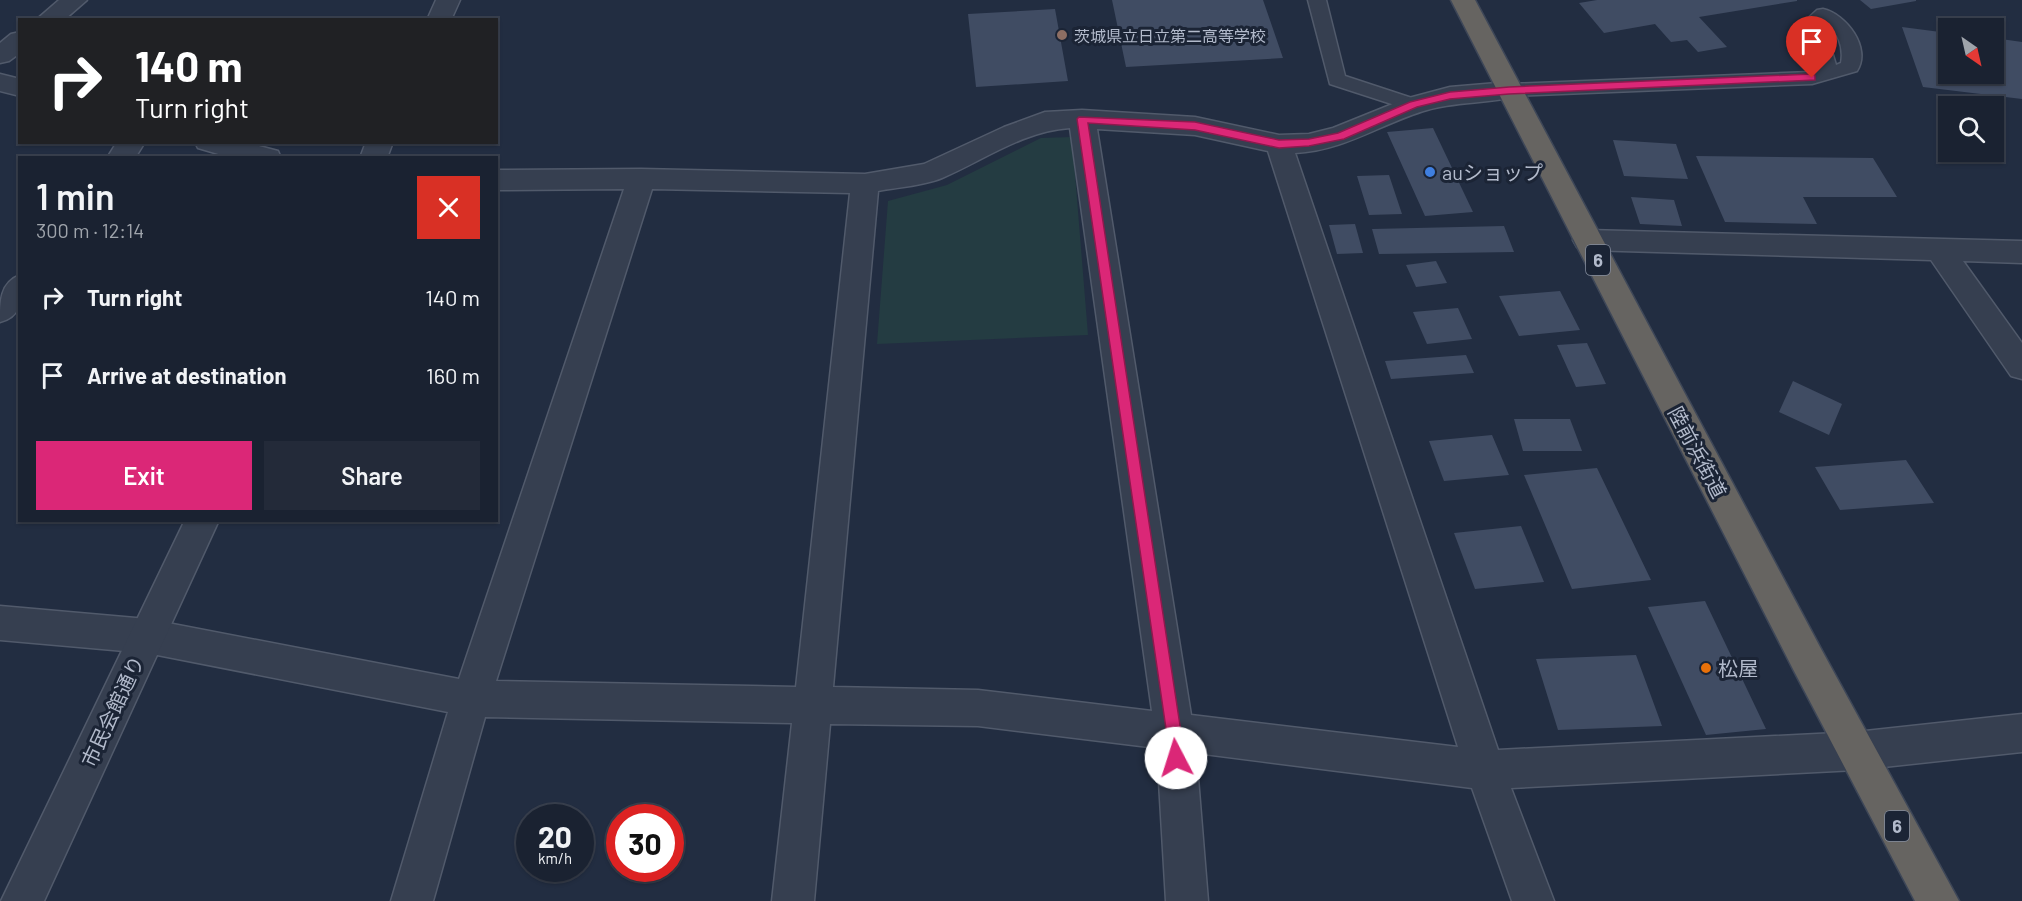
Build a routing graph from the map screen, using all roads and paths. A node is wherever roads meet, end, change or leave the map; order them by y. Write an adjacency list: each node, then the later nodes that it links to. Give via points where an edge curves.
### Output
1 (75, 0): 5 (street)
2 (448, 0): 6 (street)
3 (1317, 0): 13 (lane, via 1337,80)
4 (1463, 0): 12 (highway, 陸前浜街道 / 6)
5 (51, 18)
6 (440, 18)
7 (18, 42): 8 (street)
8 (0, 55)
9 (1830, 74): 12 (lane, via 1812,78)
10 (0, 82): 11 (street)
11 (18, 87)
12 (1509, 90): 13 (street, via 1450,95); 21 (highway, 陸前浜街道 / 6)
13 (1414, 105): 16 (street, via 1340,136)
14 (1082, 119): 16 (street, via 1195,126); 20 (street, via 1045,121 930,172); 33 (street)
15 (216, 144): 17 (street)
16 (1279, 144): 35 (street)
17 (260, 156)
18 (641, 179): 19 (street); 20 (street); 30 (street)
19 (498, 180)
20 (865, 184): 31 (street)
21 (1587, 240): 22 (street); 34 (highway, 陸前浜街道 / 6)
22 (1940, 251): 23 (street); 26 (street)
23 (2022, 252)
24 (18, 288): 25 (street)
25 (0, 311)
26 (2022, 367)
27 (201, 522): 29 (street, 市民会館通り)
28 (0, 623): 29 (street)
29 (147, 636): 30 (street); 36 (street, 市民会館通り)
30 (471, 699): 31 (street); 37 (street)
31 (812, 706): 33 (street, via 978,708); 38 (street)
32 (2022, 733): 34 (street)
33 (1175, 734): 35 (street); 39 (street)
34 (1856, 751): 35 (street); 41 (highway, 陸前浜街道 / 6)
35 (1485, 770): 40 (street)
36 (22, 901)
37 (412, 901)
38 (793, 901)
39 (1187, 901)
40 (1533, 901)
41 (1938, 901)

